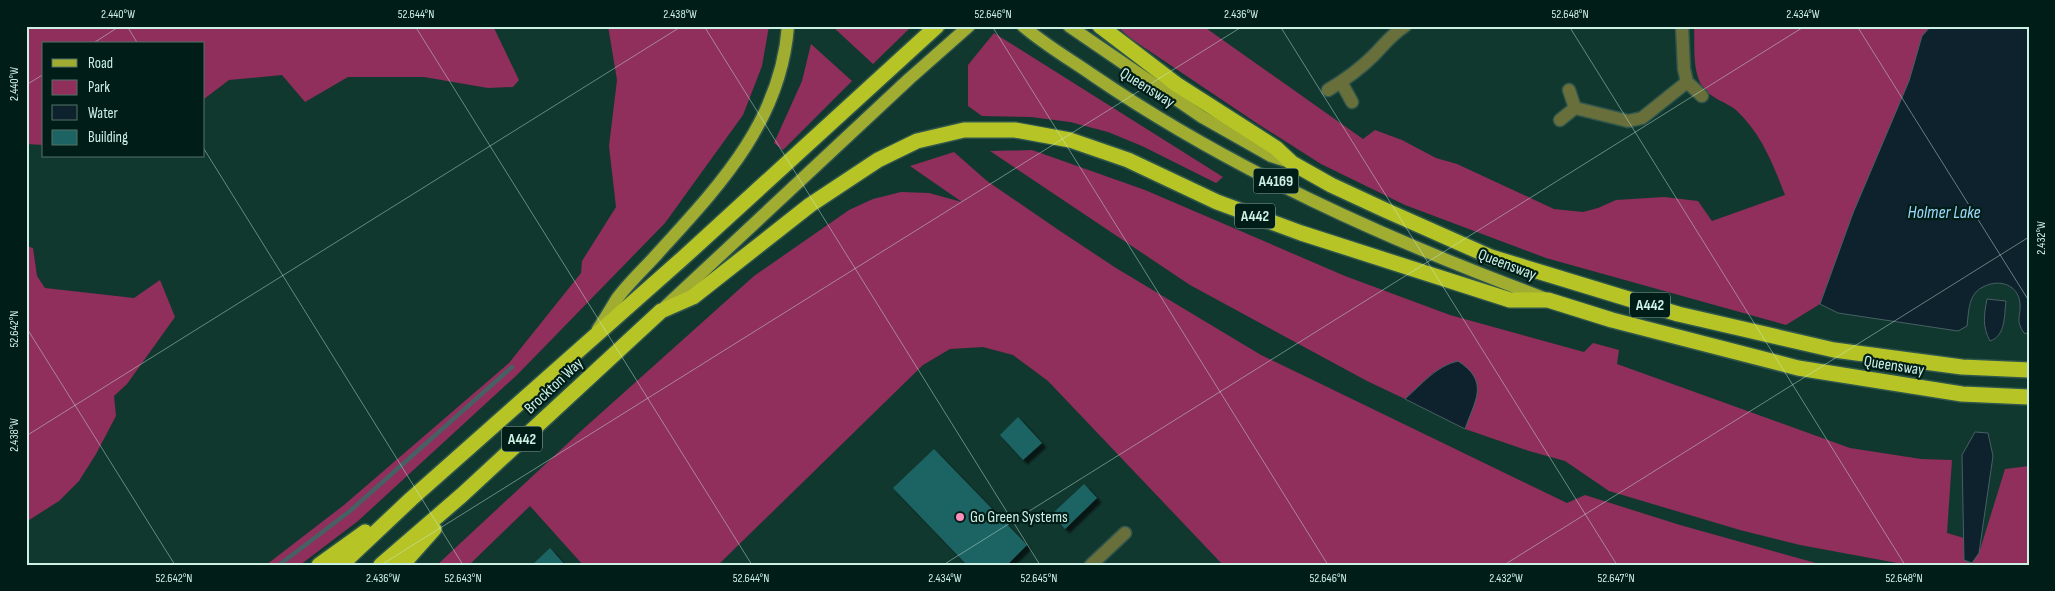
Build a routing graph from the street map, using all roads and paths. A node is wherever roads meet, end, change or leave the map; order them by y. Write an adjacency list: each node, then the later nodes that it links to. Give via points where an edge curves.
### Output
1 (788, 26): 20 (main road, via 780,78 746,148 700,206 617,299)
2 (969, 26): 19 (main road)
3 (1023, 26): 18 (main road, Queensway / A4169, via 1132,102 1232,159 1394,239)
4 (1069, 26): 17 (main road, Queensway / A4169, via 1202,117 1271,156)
5 (1100, 26): 17 (highway, A442, via 1176,84 1276,148)
6 (1405, 26): 9 (street, via 1392,35 1372,58)
7 (1682, 26): 10 (street)
8 (936, 27): 20 (highway, A442)
9 (1340, 82): 11 (street); 14 (street)
10 (1687, 82): 13 (street); 15 (street, via 1642,118 1628,121)
11 (1328, 90)
12 (1568, 90): 15 (street)
13 (1702, 96)
14 (1352, 102)
15 (1575, 108): 16 (street)
16 (1560, 120)
17 (1292, 163): 21 (highway, Queensway / A442, via 1340,189 1491,256 1678,314 1834,350 1962,367)
18 (1548, 300): 19 (highway, A442, via 1510,300 1301,233 1218,202 1128,160 1070,140 1015,130 964,130 917,141 878,160 810,205 693,297); 22 (highway, Queensway / A442, via 1612,320 1798,368 1962,394)
19 (661, 311): 23 (highway, Brockton Way / A442)
20 (593, 337): 24 (highway, Brockton Way / A442)
21 (2029, 370)
22 (2029, 397)
23 (462, 495): 28 (highway, Brockton Way / A442); 29 (highway, A442)
24 (410, 499): 26 (highway, A442); 27 (highway, Brockton Way / A442)
25 (1125, 533): 30 (street)
26 (319, 565)
27 (341, 565)
28 (381, 565)
29 (402, 565)
30 (1091, 565)

